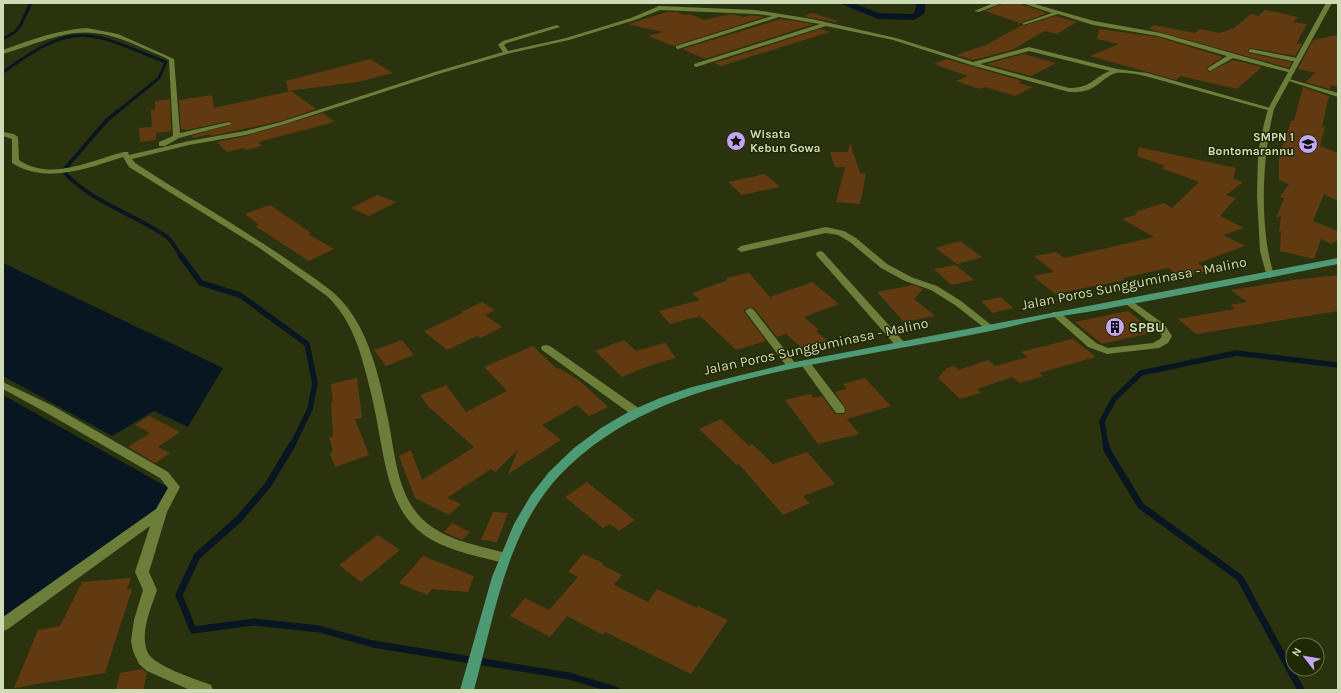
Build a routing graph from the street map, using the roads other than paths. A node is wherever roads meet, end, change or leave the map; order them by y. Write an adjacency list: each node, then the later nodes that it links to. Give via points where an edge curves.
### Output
1 (999, 3): 5 (street)
2 (1025, 3): 4 (street)
3 (1329, 3): 16 (street)
4 (1040, 5): 6 (street)
5 (977, 11)
6 (1056, 13): 9 (street); 15 (street, via 1104,26 1159,34)
7 (780, 16): 8 (street); 11 (street); 14 (street, via 744,11 659,8 633,19 567,39)
8 (826, 24): 17 (street, via 894,39); 18 (street)
9 (1025, 24)
10 (557, 27): 14 (street, via 505,42 500,45)
11 (678, 47)
12 (1251, 51): 16 (street)
13 (3, 52): 27 (street, via 58,34 92,30 114,34 170,58 176,117)
14 (506, 53): 28 (street, via 283,123 246,133)
15 (1232, 56): 19 (street); 21 (street)
16 (1297, 60): 21 (street)
17 (973, 64): 20 (street, via 1029,49); 20 (street, via 1069,90 1090,87)
18 (696, 65)
19 (1210, 69)
20 (1117, 71): 24 (street, via 1145,74)
21 (1292, 71): 22 (street)
22 (1288, 79): 23 (street); 24 (street)
23 (1338, 95)
24 (1271, 109): 32 (street, via 1263,142 1260,186 1264,250)
25 (229, 124): 27 (street)
26 (3, 134): 28 (street, via 16,138 15,161 21,167 34,172 52,172)
27 (183, 135): 28 (street)
28 (125, 156): 45 (street, via 132,165 282,258 343,307 352,321 365,355 377,395 390,467 400,496 410,514 417,523 436,537 456,546)
29 (741, 249): 36 (street, via 826,230 841,233 884,266 908,279 934,288)
30 (820, 254): 37 (street)
31 (1338, 261): 32 (main road, Jalan Poros Sungguminasa - Malino)
32 (1270, 275): 33 (main road, Jalan Poros Sungguminasa - Malino)
33 (1129, 302): 35 (main road, Jalan Poros Sungguminasa - Malino); 35 (street, via 1161,326 1167,336 1164,341 1155,346 1107,351 1092,345)
34 (750, 311): 40 (street)
35 (1056, 314): 36 (main road, Jalan Poros Sungguminasa - Malino)
36 (990, 328): 37 (main road, Jalan Poros Sungguminasa - Malino)
37 (900, 344): 39 (main road, Jalan Poros Sungguminasa - Malino)
38 (546, 348): 43 (street)
39 (805, 363): 40 (main road, Jalan Poros Sungguminasa - Malino); 42 (street)
40 (792, 366): 43 (main road, Jalan Poros Sungguminasa - Malino, via 704,386 658,401)
41 (3, 385): 44 (street, via 164,475 174,487)
42 (840, 410)
43 (636, 412): 45 (main road, Jalan Poros Sungguminasa - Malino, via 590,442 554,475 529,507)
44 (161, 512): 46 (street); 48 (street, via 142,572 150,590 138,636 142,655 145,662 152,667)
45 (504, 558): 47 (main road, Jalan Poros Sungguminasa - Malino)
46 (3, 625)
47 (467, 689)
48 (206, 690)

